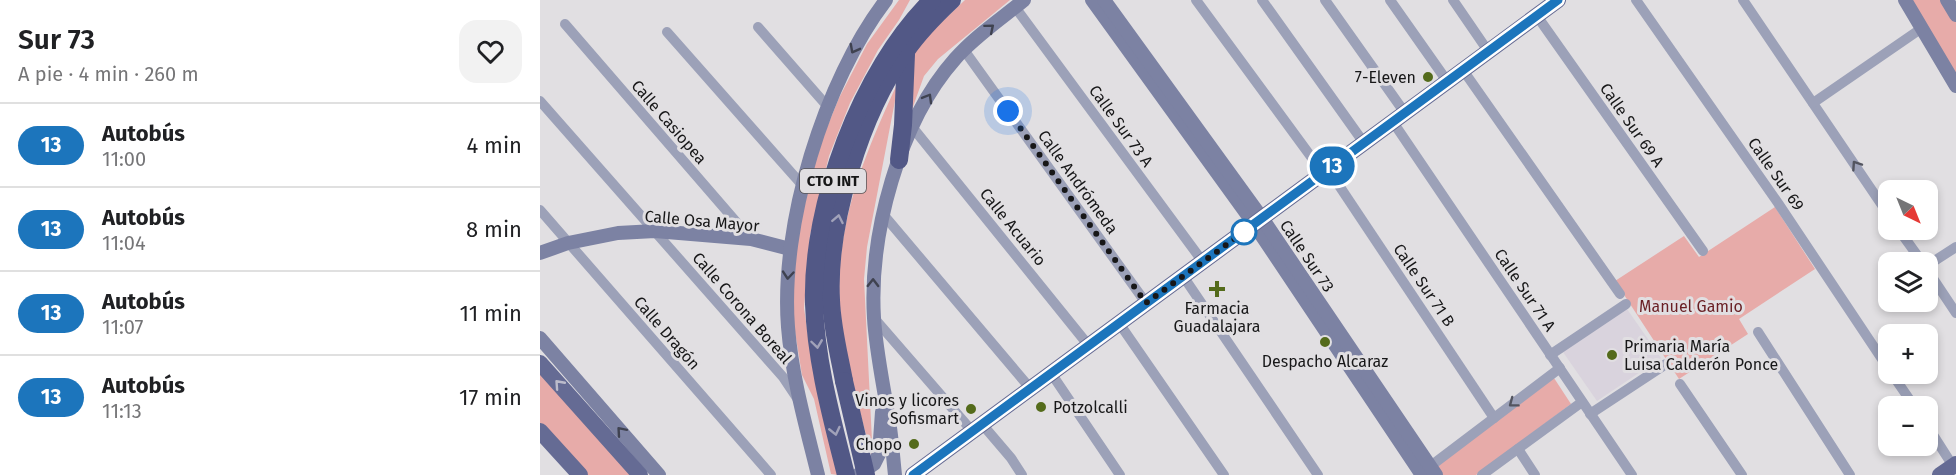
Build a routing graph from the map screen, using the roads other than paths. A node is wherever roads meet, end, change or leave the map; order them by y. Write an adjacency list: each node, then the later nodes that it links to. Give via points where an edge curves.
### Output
1 (886, 0): 30 (main road, CTO INT, one-way to 30, via 855,47)
2 (916, 0): 22 (highway)
3 (932, 0): 22 (highway, CTO INT)
4 (952, 0): 22 (highway, CTO INT)
5 (1092, 0): 40 (main road, Calle Sur 73)
6 (1104, 0): 40 (main road, Calle Sur 73)
7 (1196, 0): 35 (street, Calle Sur 71 B)
8 (1262, 0): 33 (street)
9 (1325, 0): 31 (street, Calle Sur 71 A)
10 (1390, 0): 26 (street)
11 (1453, 0): 24 (street)
12 (1558, 0): 17 (main road)
13 (1636, 0): 59 (street, Calle Sur 69)
14 (1743, 0): 29 (street)
15 (1905, 0): 20 (main road)
16 (1019, 4): 23 (main road, CTO INT, one-way to 16); 49 (street, Calle Sur 73 A)
17 (1537, 15): 24 (main road); 46 (street, Calle Sur 69 A)
18 (565, 24): 42 (street, Calle Casiopea)
19 (758, 27): 30 (street)
20 (1922, 28): 27 (main road); 29 (street)
21 (667, 32): 36 (street)
22 (901, 46): 34 (highway, via 903,125); 85 (highway, CTO INT, one-way to 85, via 874,77 852,125 820,230 815,266 818,346); 87 (highway, CTO INT, one-way to 22, bridge, via 836,340 831,301 833,254 841,206 864,132)
23 (964, 50): 32 (main road, CTO INT, one-way to 23, via 941,76); 52 (street, Calle Andrómeda)
24 (1488, 51): 25 (main road)
25 (1463, 70): 26 (main road); 60 (street, via 1623,299)
26 (1447, 81): 31 (main road)
27 (1956, 86)
28 (540, 101): 41 (street, Calle Corona Boreal)
29 (1814, 103): 37 (street, one-way to 29)
30 (828, 107): 36 (main road, CTO INT)
31 (1399, 117): 33 (main road); 60 (street, Calle Sur 71 A)
32 (913, 128): 34 (main road, CTO INT); 58 (street, Calle Acuario)
33 (1364, 143): 35 (main road)
34 (899, 160): 39 (main road, CTO INT)
35 (1326, 171): 40 (main road); 72 (street, Calle Sur 71 B)
36 (803, 186): 45 (main road, CTO INT)
37 (1878, 199)
38 (540, 210): 43 (street, Calle Dragón)
39 (882, 213): 54 (main road, CTO INT, one-way to 39, via 874,268); 68 (street)
40 (1258, 221): 49 (main road); 78 (main road, Calle Sur 73)
41 (655, 231): 42 (main road, Calle Osa Mayor); 43 (main road, Calle Osa Mayor, via 618,233); 69 (street, Calle Corona Boreal)
42 (751, 239): 45 (main road, Calle Osa Mayor)
43 (568, 243): 47 (main road, Calle Osa Mayor); 82 (street, Calle Dragón)
44 (1956, 248): 48 (street)
45 (790, 249): 65 (main road, CTO INT, one-way to 65, via 787,310)
46 (1703, 251)
47 (540, 253)
48 (1938, 259)
49 (1203, 262): 50 (main road)
50 (1183, 276): 52 (main road); 93 (street)
51 (1938, 286): 53 (street)
52 (1146, 303): 55 (main road)
53 (1956, 313)
54 (874, 318): 66 (main road, CTO INT); 73 (street)
55 (1119, 323): 58 (main road); 92 (street)
56 (1758, 332): 98 (street)
57 (540, 338): 81 (main road, one-way to 57)
58 (1089, 346): 64 (main road)
59 (1878, 353)
60 (1550, 355): 63 (street, Calle Sur 71 A)
61 (540, 363): 80 (main road, one-way to 61)
62 (1666, 364): 71 (street)
63 (1560, 368): 70 (street, Calle Sur 71 A); 72 (street, one-way to 72)
64 (1051, 373): 68 (main road); 91 (street)
65 (796, 382): 69 (main road, CTO INT); 84 (main road, via 810,406)
66 (883, 383): 86 (main road, via 879,454 874,464); 88 (main road, CTO INT)
67 (1680, 384): 97 (street)
68 (1030, 388): 73 (main road)
69 (800, 401): 83 (main road, CTO INT)
70 (1582, 402): 71 (street, Calle Sur 71 A); 76 (street)
71 (1590, 414): 96 (street, Calle Sur 71 A)
72 (1494, 418): 78 (street)
73 (977, 428): 89 (main road); 90 (street, via 1011,458)
74 (540, 431): 79 (main road)
75 (1938, 446): 77 (street)
76 (1518, 449): 94 (street); 95 (street)
77 (1950, 469)
78 (1425, 473)
79 (580, 475)
80 (640, 475)
81 (659, 475)
82 (771, 475)
83 (818, 475)
84 (827, 475)
85 (846, 475)
86 (857, 475)
87 (866, 475)
88 (895, 475)
89 (913, 475)
90 (1022, 475)
91 (1120, 475)
92 (1224, 475)
93 (1318, 475)
94 (1482, 475)
95 (1535, 475)
96 (1632, 475)
97 (1742, 475)
98 (1850, 475)

